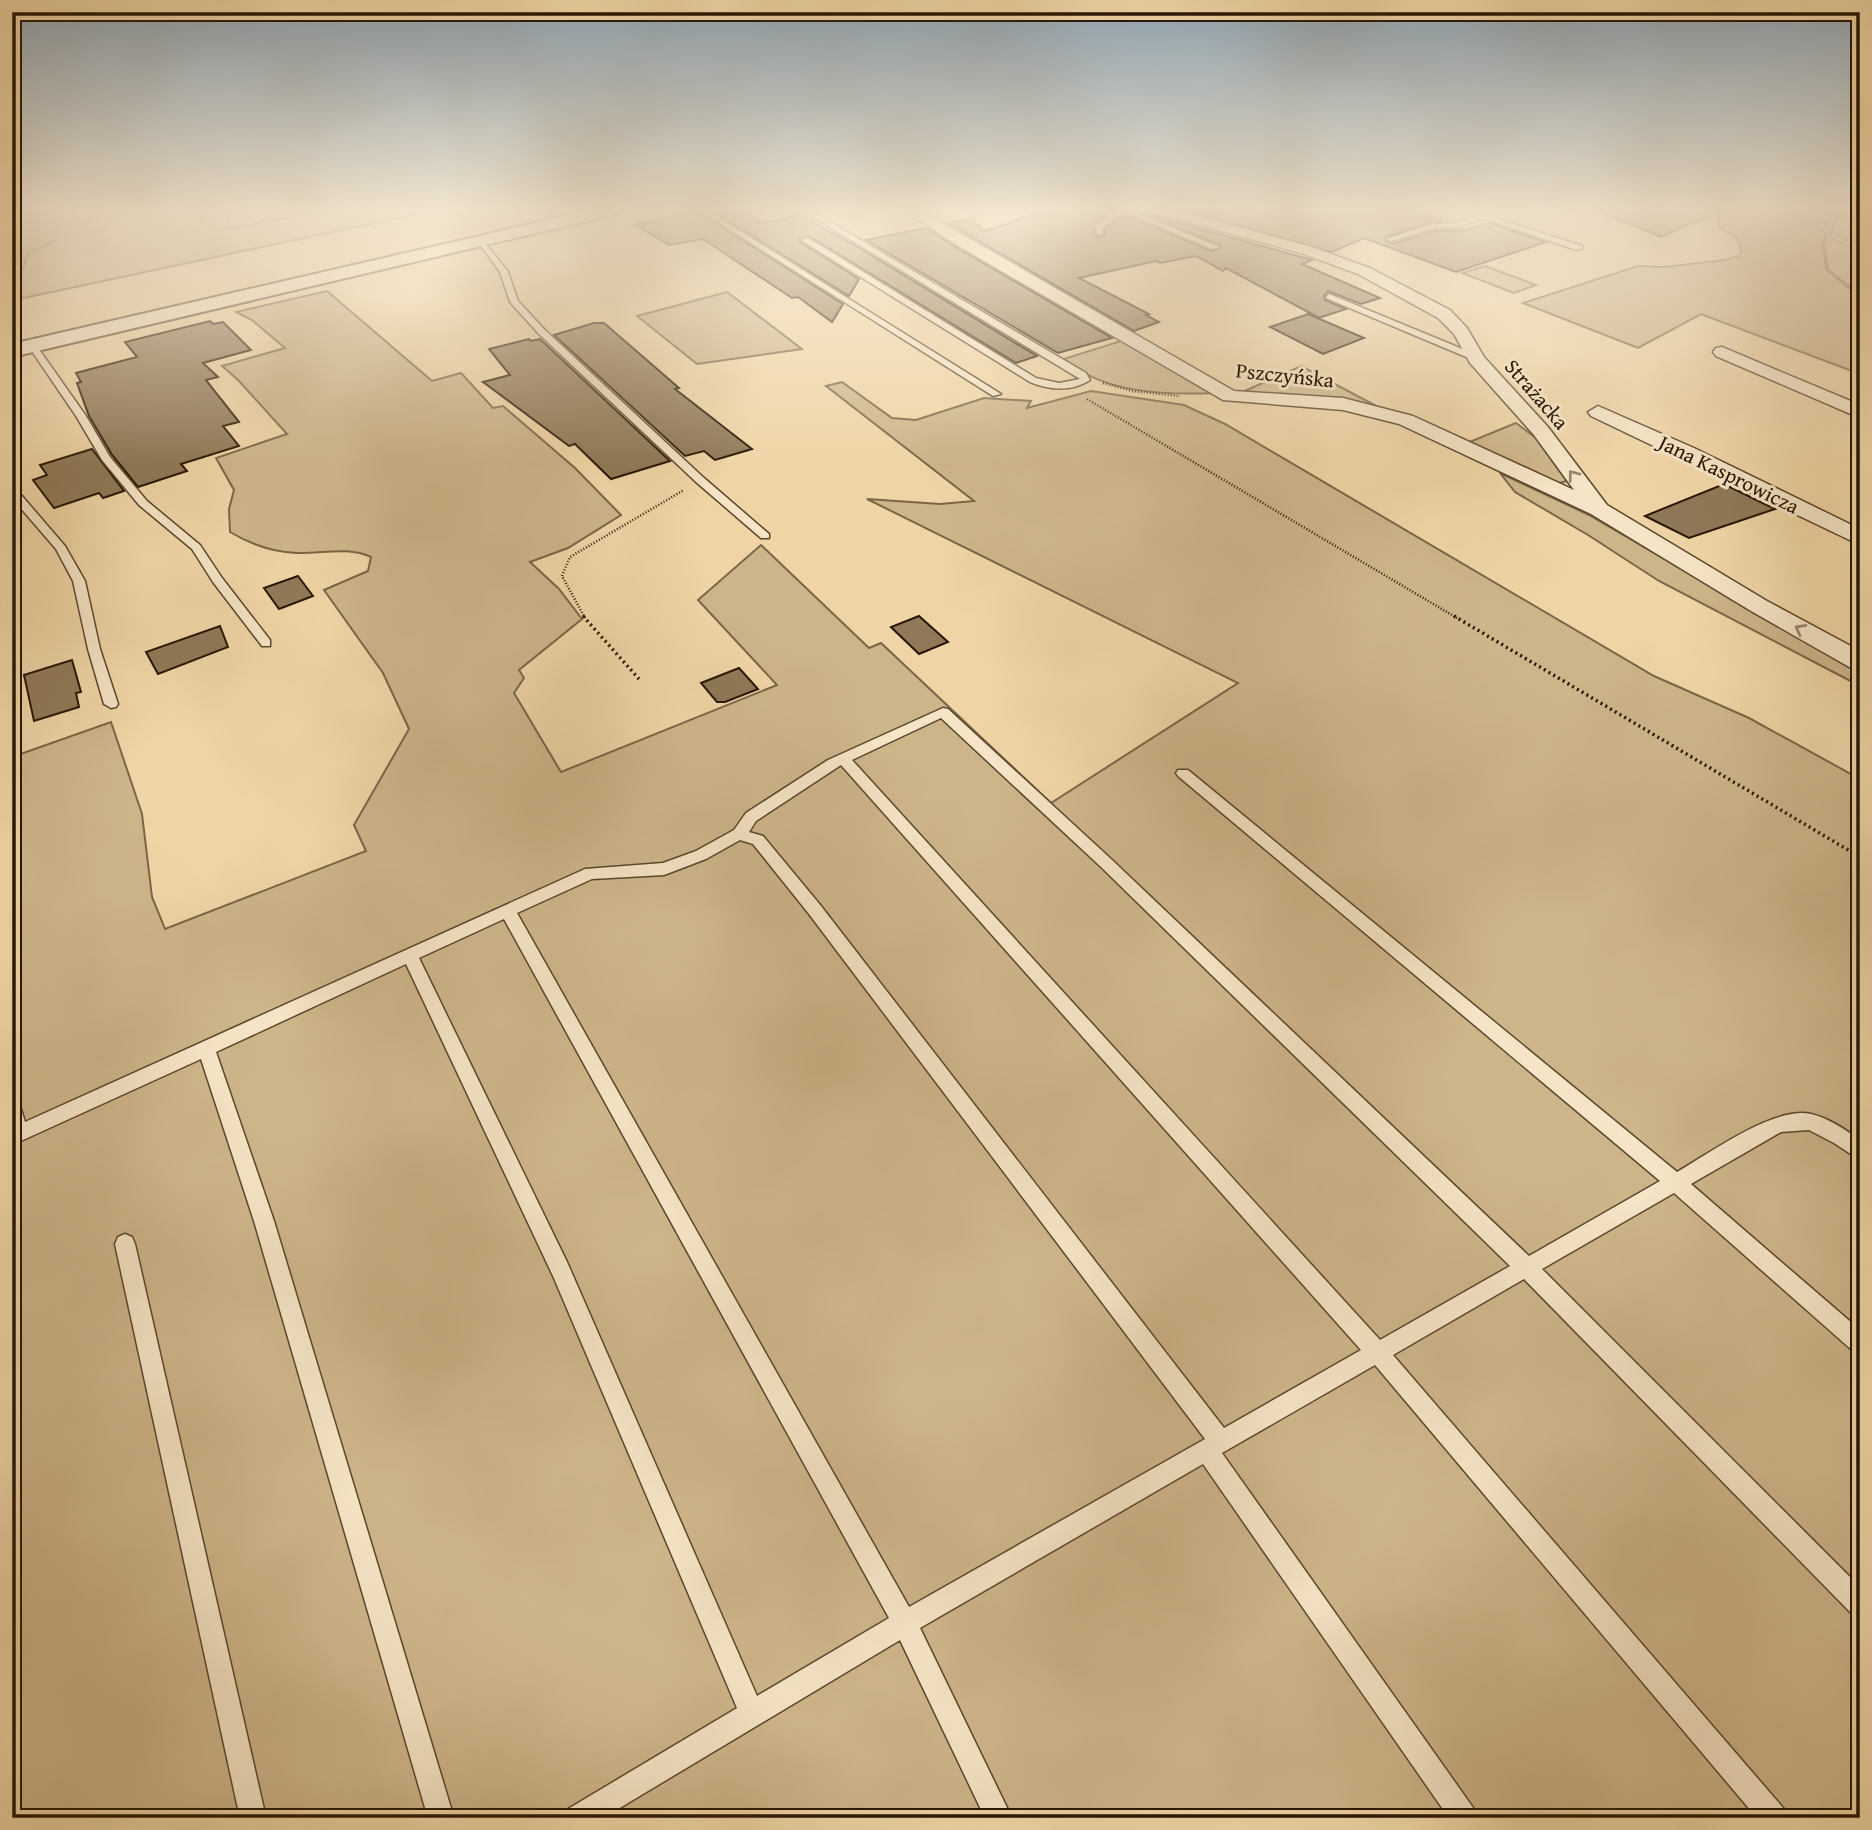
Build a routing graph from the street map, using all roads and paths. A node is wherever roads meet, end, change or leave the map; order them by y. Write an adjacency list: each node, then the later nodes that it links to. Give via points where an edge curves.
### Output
1 (254, 294): 9 (street)
2 (511, 294): 19 (lane, via 542,332)
3 (837, 294): 15 (lane)
4 (894, 294): 14 (lane, via 1033,380 1053,386)
5 (949, 294): 13 (lane)
6 (1053, 294): 21 (street, Pszczyńska, via 1230,396 1343,404 1406,420)
7 (1408, 294): 12 (street, Strażacka, via 1444,314 1461,332)
8 (1329, 296): 12 (lane)
9 (33, 347): 10 (street); 24 (lane, via 106,458 143,503 196,547)
10 (12, 351)
11 (1722, 352): 18 (street)
12 (1474, 357): 21 (street, Strażacka, one-way to 12, via 1541,431)
13 (1085, 380): 14 (lane); 16 (path)
14 (1075, 384): 31 (path, via 1085,397)
15 (996, 394)
16 (1182, 396)
17 (1598, 412): 23 (street, Jana Kasprowicza)
18 (1860, 412)
19 (701, 480): 22 (lane); 26 (path, via 570,557 562,576 582,615)
20 (12, 491): 27 (lane, via 61,548 79,581)
21 (1599, 510): 25 (street, Strażacka, one-way to 21)
22 (765, 536)
23 (1860, 538)
24 (266, 643)
25 (1860, 662)
26 (639, 679)
27 (111, 704)
28 (842, 758): 30 (lane, via 751,817); 40 (lane, via 943,712); 42 (lane)
29 (1183, 774): 38 (lane)
30 (739, 834): 32 (lane, via 664,869 590,873); 43 (lane, via 758,840 815,910)
31 (1860, 857)
32 (508, 911): 33 (lane); 45 (lane)
33 (410, 956): 34 (lane); 46 (lane, via 561,1269)
34 (206, 1049): 36 (lane); 48 (lane, via 264,1221)
35 (12, 1106): 36 (lane)
36 (15, 1136)
37 (1860, 1152): 38 (lane, via 1810,1122 1778,1124)
38 (1676, 1182): 40 (lane); 41 (lane)
39 (125, 1244): 47 (lane)
40 (1527, 1268): 42 (lane); 44 (lane)
41 (1860, 1344)
42 (1377, 1353): 43 (lane); 52 (lane)
43 (1214, 1446): 45 (lane); 51 (lane)
44 (1860, 1604)
45 (905, 1623): 46 (lane); 50 (lane)
46 (752, 1714): 49 (lane)
47 (253, 1818)
48 (441, 1818)
49 (576, 1818)
50 (999, 1818)
51 (1465, 1818)
52 (1775, 1818)

